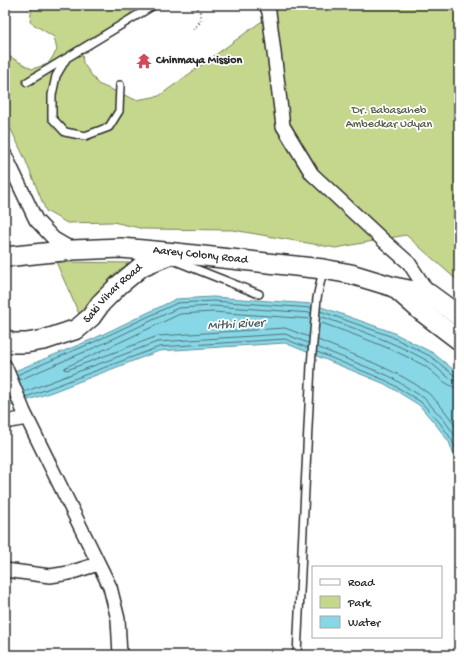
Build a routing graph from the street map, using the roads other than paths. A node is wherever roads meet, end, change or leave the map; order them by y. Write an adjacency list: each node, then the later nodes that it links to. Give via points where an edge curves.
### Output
1 (154, 5): 3 (lane)
2 (266, 5): 12 (street, via 283,126 312,174 409,263)
3 (66, 59): 4 (lane); 5 (lane, via 56,76 52,95 52,118 65,132 85,136 108,127 119,111)
4 (27, 82)
5 (120, 85)
6 (5, 155): 7 (street, via 36,220 54,239)
7 (73, 250): 8 (main road, Aarey Colony Road, via 121,248); 9 (main road, Aarey Colony Road)
8 (171, 255): 10 (main road, Aarey Colony Road); 11 (lane); 14 (main road, Saki Vihar Road, via 142,266 119,285 77,329 26,343 10,343)
9 (5, 257)
10 (323, 269): 12 (main road, Aarey Colony Road, via 351,274 394,287); 22 (lane, via 317,298 311,365)
11 (259, 294)
12 (425, 303): 13 (main road); 15 (main road)
13 (459, 316)
14 (5, 340)
15 (459, 340)
16 (5, 366): 17 (street)
17 (26, 415): 18 (street); 19 (street)
18 (5, 422)
19 (98, 564): 20 (street, via 50,576); 21 (street, via 110,587 118,619)
20 (5, 570)
21 (120, 655)
22 (297, 655)

